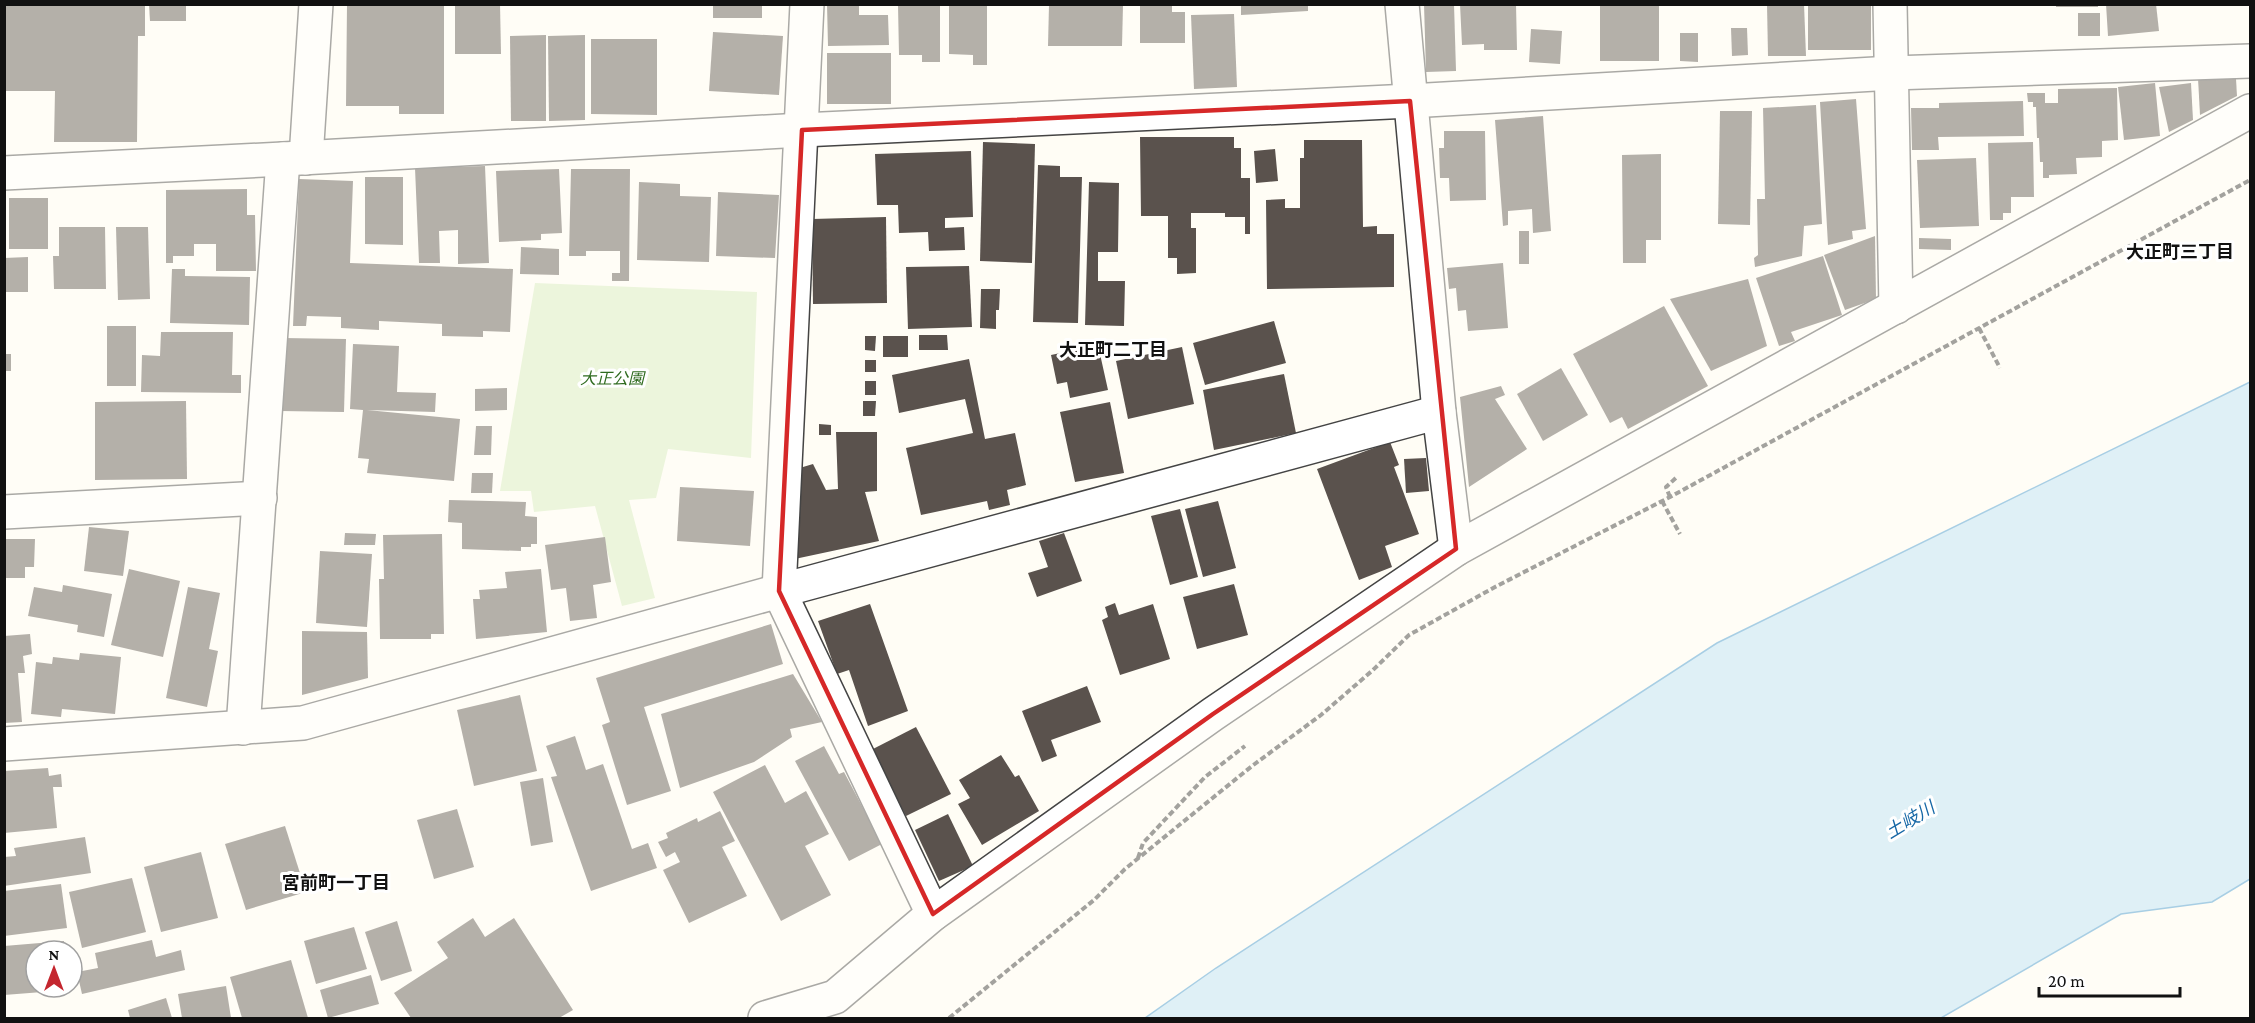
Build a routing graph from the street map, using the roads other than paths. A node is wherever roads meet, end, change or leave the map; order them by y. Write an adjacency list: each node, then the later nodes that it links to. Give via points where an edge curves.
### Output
1 (316, 4): 10 (street)
2 (807, 4): 9 (street)
3 (1402, 4): 7 (street)
4 (1890, 4): 6 (street)
5 (2250, 61): 6 (street)
6 (1892, 73): 7 (street); 12 (street)
7 (1410, 100): 9 (street); 13 (street)
8 (2250, 111): 12 (street)
9 (802, 129): 10 (street); 17 (street)
10 (294, 158): 11 (street); 14 (street)
11 (4, 172)
12 (1896, 307): 16 (street)
13 (1439, 412): 16 (street); 17 (street)
14 (260, 498): 15 (street); 18 (street)
15 (4, 512)
16 (1456, 549): 20 (street, via 1213,714)
17 (779, 591): 18 (street, via 303,723); 20 (street)
18 (243, 728): 19 (street)
19 (4, 744)
20 (933, 914): 21 (street, via 835,997)
21 (765, 1018)

